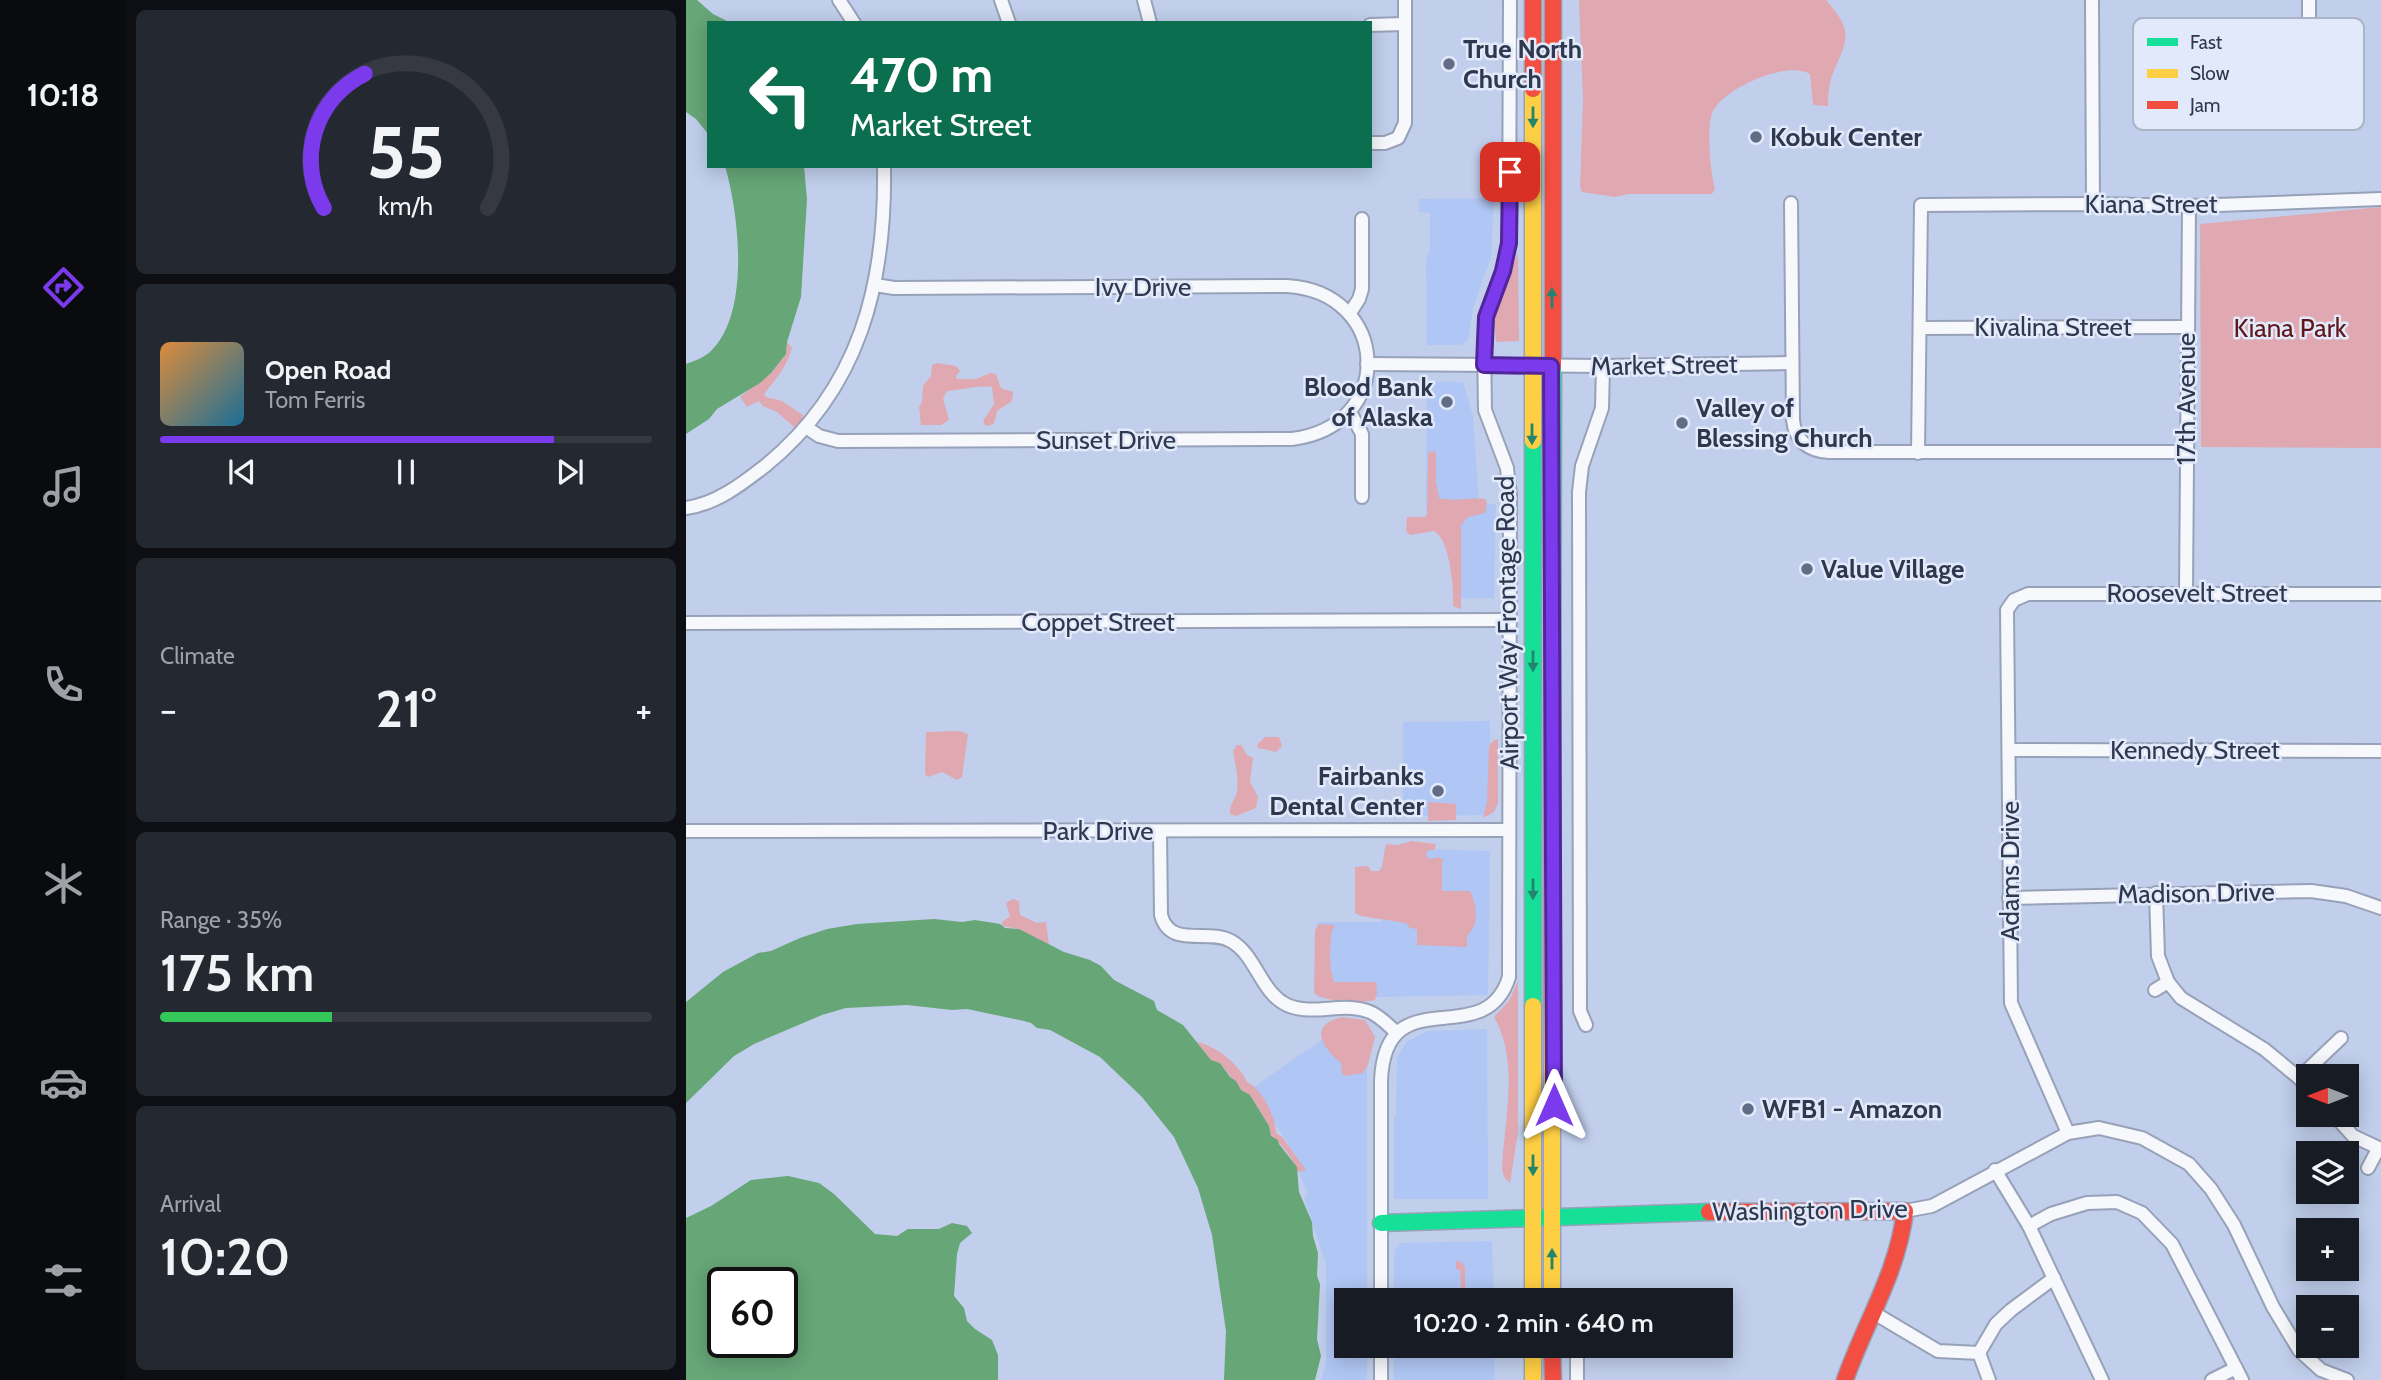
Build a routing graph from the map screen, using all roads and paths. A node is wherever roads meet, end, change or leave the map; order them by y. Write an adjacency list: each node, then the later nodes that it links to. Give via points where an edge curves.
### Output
1 (839, 0): 11 (street)
2 (1001, 0): 12 (street)
3 (1144, 0): 13 (street)
4 (1405, 0): 14 (street)
5 (1510, 0): 29 (street, Airport Way Frontage Road, via 1509,243 1486,317)
6 (1533, 0): 30 (main road, one-way to 30)
7 (1553, 0): 31 (main road, one-way to 7)
8 (2092, 0): 20 (street)
9 (2308, 0): 10 (street)
10 (2308, 18)
11 (852, 21)
12 (1008, 21)
13 (1149, 21)
14 (1404, 24): 15 (street); 16 (street, via 1405,123 1398,138)
15 (1372, 25)
16 (1372, 144)
17 (884, 168): 23 (street)
18 (2381, 199): 21 (street, Kiana Street)
19 (1791, 203): 27 (street)
20 (2093, 204): 21 (street, Kiana Street); 26 (street, Kiana Street, via 1921,205)
21 (2189, 206): 25 (street, 17th Avenue)
22 (1362, 219): 24 (street, via 1362,289)
23 (875, 285): 24 (street, Ivy Drive, via 1297,287 1332,298); 34 (street, via 854,353)
24 (1350, 313): 28 (street, via 1363,340)
25 (2186, 327): 26 (street, Kivalina Street); 35 (street, 17th Avenue)
26 (1920, 328): 36 (street)
27 (1792, 363): 32 (street, Market Street); 36 (street, via 1794,429 1802,443 1829,453)
28 (1367, 364): 29 (street, Market Street); 33 (street, Sunset Drive, via 1364,386)
29 (1484, 365): 30 (street, Market Street); 42 (street, Airport Way Frontage Road, via 1486,419 1508,477)
30 (1533, 366): 31 (street, Market Street); 66 (main road, one-way to 66)
31 (1551, 366): 32 (street, Market Street); 65 (main road)
32 (1603, 366): 54 (street, via 1602,408 1582,466 1579,492 1580,1011)
33 (1350, 412): 34 (street, Sunset Drive, via 1320,433 1282,440 838,441 818,436); 37 (street, via 1362,434)
34 (807, 427): 38 (street, via 741,483 714,500)
35 (2187, 452): 36 (street); 39 (street, 17th Avenue)
36 (1918, 453)
37 (1362, 496)
38 (686, 508)
39 (2186, 593): 40 (street, Roosevelt Street); 41 (street, Roosevelt Street, via 2028,594)
40 (2381, 594)
41 (2014, 600): 44 (street, Adams Drive, via 2007,610)
42 (1509, 621): 43 (street, Coppet Street); 46 (street, Airport Way Frontage Road)
43 (686, 624)
44 (2010, 750): 45 (street, Kennedy Street); 50 (street, Adams Drive)
45 (2381, 751)
46 (1509, 830): 48 (street, Park Drive); 55 (street, Airport Way Frontage Road, via 1507,982 1497,999 1474,1015 1418,1020)
47 (686, 831): 48 (street, Park Drive)
48 (1160, 831): 55 (street, via 1161,915 1167,928 1182,936 1230,941 1254,964 1278,999 1294,1007 1365,1010)
49 (2156, 893): 50 (street, Madison Drive); 51 (street, Madison Drive, via 2311,891); 52 (street, via 2158,956)
50 (2009, 898): 60 (street, Adams Drive, via 2011,1003)
51 (2381, 908)
52 (2168, 982): 53 (street); 58 (street, via 2181,998 2238,1032)
53 (2155, 990)
54 (1586, 1025)
55 (1397, 1034): 67 (street, via 1382,1064)
56 (2341, 1038): 57 (street)
57 (2320, 1064)
58 (2296, 1077)
59 (2345, 1127): 61 (street)
60 (2068, 1133): 63 (street, Washington Drive); 80 (street, Washington Drive, via 2099,1128 2118,1131 2189,1164 2234,1225 2273,1307)
61 (2380, 1149): 62 (street)
62 (2368, 1168)
63 (1995, 1170): 64 (street, Washington Drive, via 1932,1206); 68 (street)
64 (1905, 1211): 65 (main road, Washington Drive); 73 (main road, via 1899,1254)
65 (1552, 1218): 66 (main road, Washington Drive); 72 (main road, one-way to 65)
66 (1533, 1219): 67 (main road, Washington Drive); 71 (main road)
67 (1381, 1223): 70 (street)
68 (2029, 1226): 69 (street); 79 (street, via 2087,1203 2117,1202 2142,1213 2172,1244)
69 (2054, 1278): 74 (street, via 1996,1324); 87 (street)
70 (1381, 1288)
71 (1533, 1288)
72 (1552, 1288)
73 (1874, 1313): 74 (street, via 1938,1351); 85 (main road)
74 (1979, 1353): 86 (street)
75 (1381, 1358): 81 (street)
76 (1533, 1358): 82 (main road)
77 (1552, 1358): 83 (main road)
78 (1577, 1358): 84 (street)
79 (2239, 1374): 88 (street)
80 (2317, 1375): 89 (street, Washington Drive)
81 (1381, 1380)
82 (1533, 1380)
83 (1553, 1380)
84 (1577, 1380)
85 (1845, 1380)
86 (1989, 1380)
87 (2102, 1380)
88 (2212, 1380)
89 (2347, 1380)

